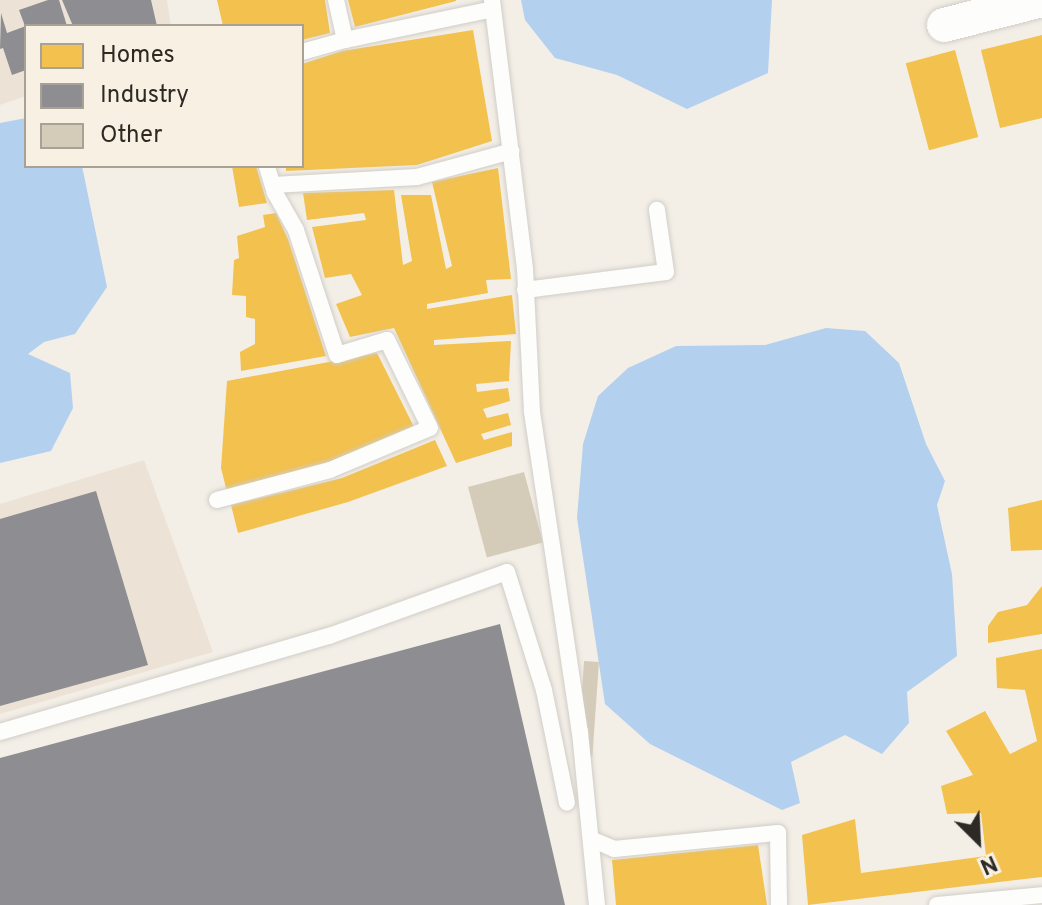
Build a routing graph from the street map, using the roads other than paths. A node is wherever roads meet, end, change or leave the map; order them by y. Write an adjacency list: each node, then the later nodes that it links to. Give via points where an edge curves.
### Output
1 (336, 0): 5 (lane)
2 (1042, 0): 4 (street)
3 (493, 4): 5 (lane); 7 (lane)
4 (944, 25)
5 (345, 40): 6 (lane)
6 (304, 51)
7 (512, 151): 9 (lane, via 417,177); 11 (lane)
8 (268, 168): 9 (lane)
9 (273, 185): 12 (lane, via 296,230 337,355 387,340 430,428 330,470)
10 (657, 210): 11 (lane, via 666,272)
11 (525, 290): 15 (lane, via 532,412)
12 (217, 500)
13 (0, 732): 14 (lane, via 329,636 507,572 544,690)
14 (567, 803)
15 (593, 840): 18 (lane); 19 (lane, via 614,849 778,833)
16 (1042, 895): 17 (lane)
17 (985, 903): 20 (lane)
18 (597, 905)
19 (779, 905)
20 (937, 905)

